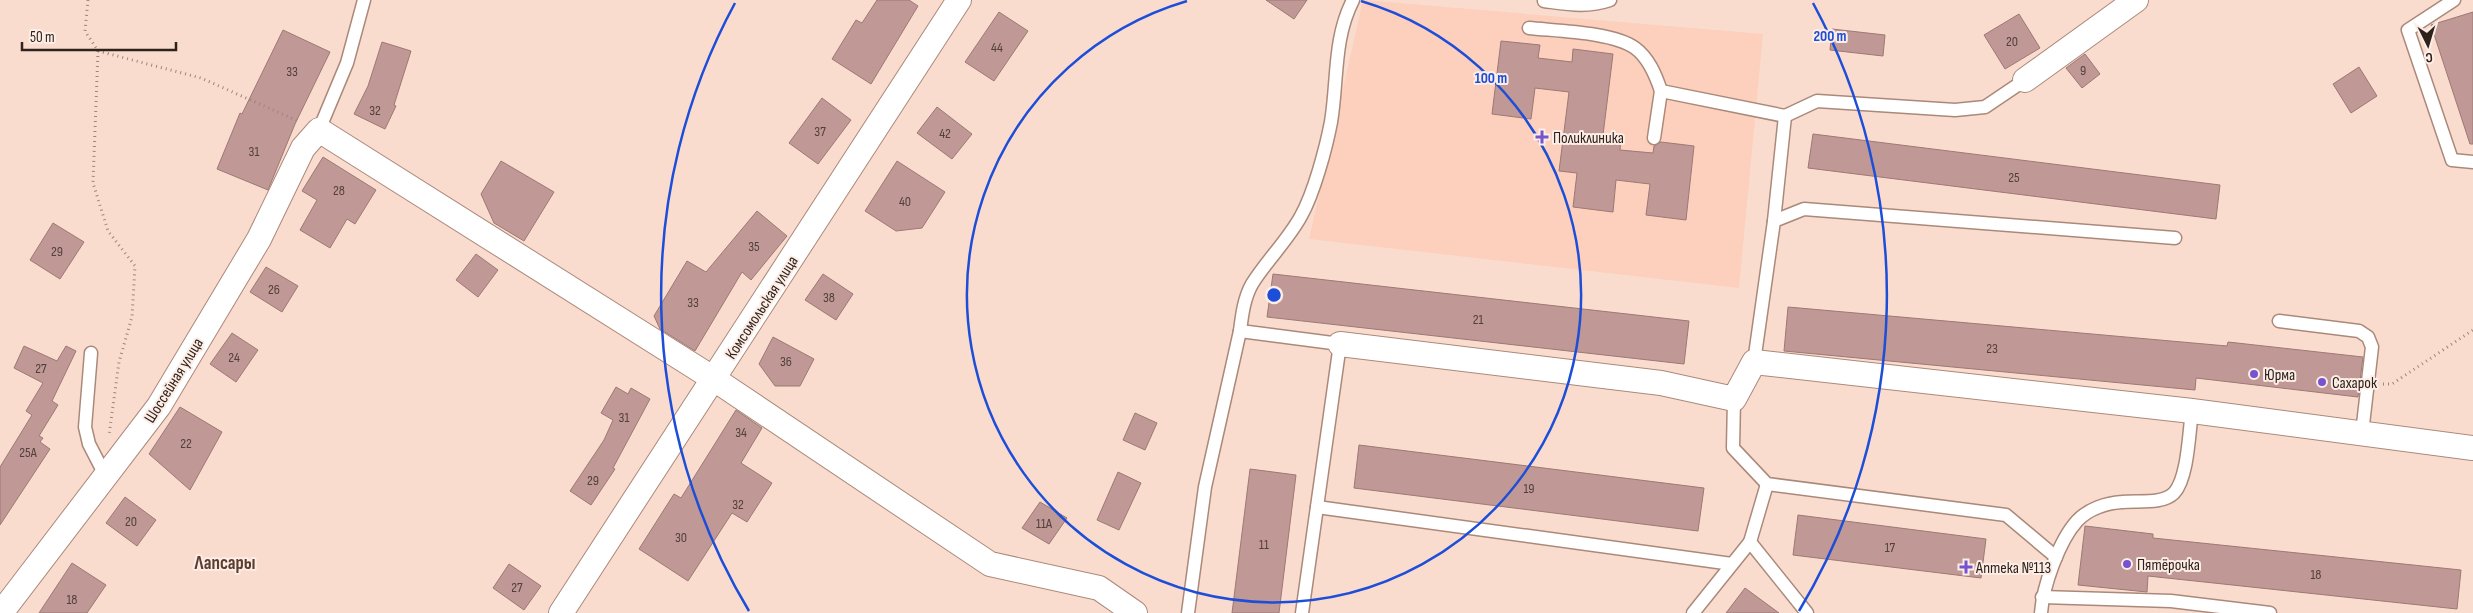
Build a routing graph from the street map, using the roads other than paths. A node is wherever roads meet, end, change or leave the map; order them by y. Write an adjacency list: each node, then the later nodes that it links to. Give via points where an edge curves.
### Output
1 (364, 0): 12 (lane, via 347,63)
2 (959, 0): 22 (street, Комсомольская улица)
3 (1353, 0): 18 (lane, via 1338,41 1331,122 1320,166 1301,216 1252,285)
4 (1541, 0): 5 (lane, via 1575,6 1596,5)
5 (1610, 0)
6 (2136, 0): 9 (street)
7 (2454, 0): 14 (lane, via 2408,30 2452,160)
8 (1529, 28): 10 (lane, via 1618,39 1636,49 1654,70)
9 (2025, 80): 11 (lane, via 1985,107 1955,110 1817,101)
10 (1661, 91): 11 (lane); 13 (lane)
11 (1785, 116): 15 (lane)
12 (319, 130): 22 (street); 27 (street, Шоссейная улица, via 303,148 259,239 160,406)
13 (1654, 138)
14 (2473, 162)
15 (1774, 221): 16 (lane, via 1804,208); 21 (lane)
16 (2175, 238)
17 (2279, 321): 25 (lane, via 2359,331 2368,337 2372,347)
18 (1240, 331): 19 (lane); 37 (lane, via 1204,487)
19 (1340, 344): 23 (street, via 1661,383); 29 (lane)
20 (91, 353): 27 (lane, via 85,427 89,444)
21 (1754, 362): 23 (street); 24 (street)
22 (714, 379): 35 (street, Комсомольская улица); 36 (street, via 990,564 1099,588)
23 (1734, 399): 28 (lane, via 1733,448)
24 (2192, 411): 25 (street); 31 (lane, via 2182,483 2173,494 2160,500 2099,506 2077,521)
25 (2362, 433): 26 (street)
26 (2473, 448)
27 (105, 475): 34 (street, Шоссейная улица)
28 (1767, 484): 30 (lane); 31 (lane, via 2006,515)
29 (1317, 508): 32 (lane); 38 (lane)
30 (1750, 542): 32 (lane); 40 (lane)
31 (2056, 557): 33 (lane)
32 (1732, 564): 39 (lane)
33 (2042, 597): 41 (lane); 42 (lane, via 2172,601)
34 (1, 613)
35 (562, 613)
36 (1135, 613)
37 (1188, 613)
38 (1302, 613)
39 (1693, 613)
40 (1806, 613)
41 (2041, 613)
42 (2270, 613)

